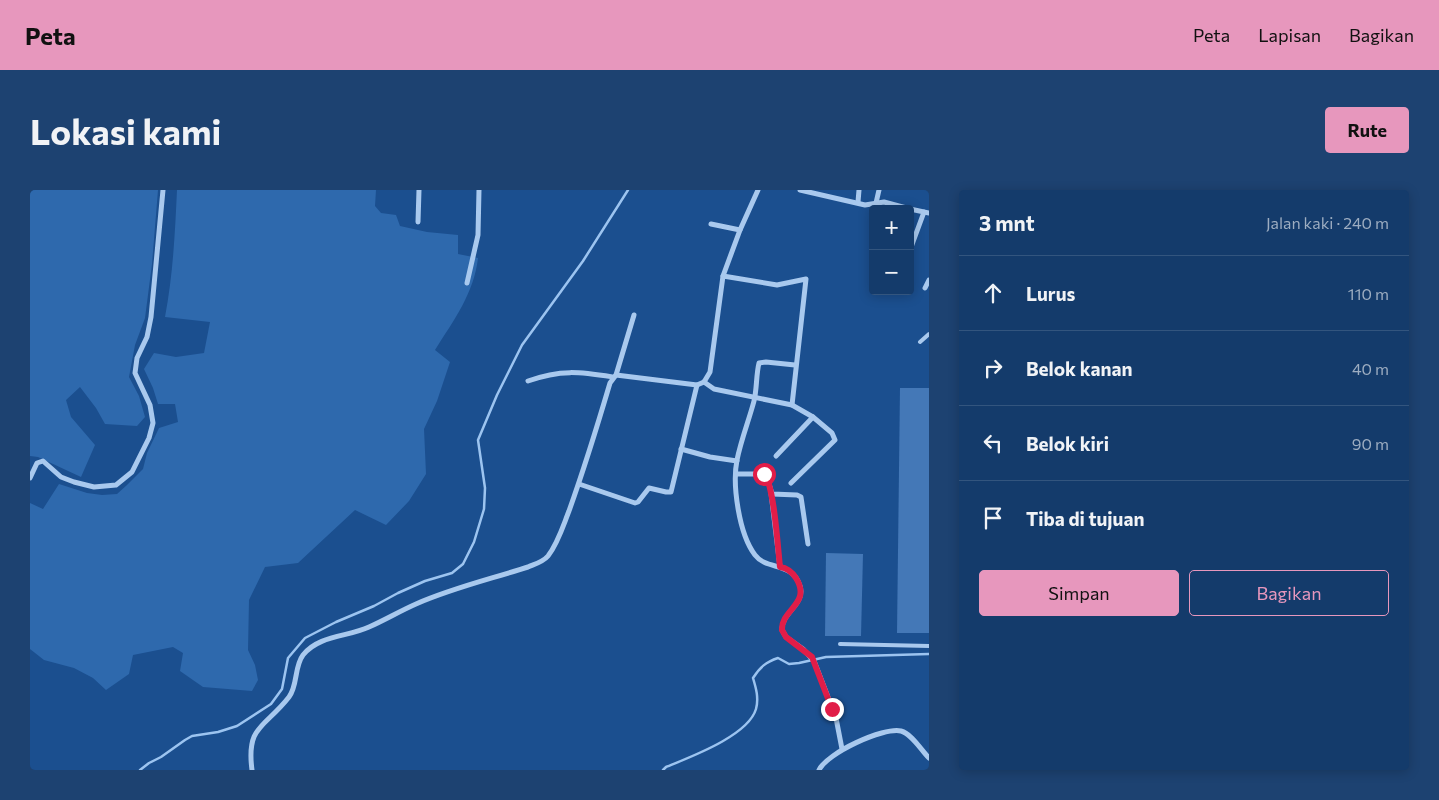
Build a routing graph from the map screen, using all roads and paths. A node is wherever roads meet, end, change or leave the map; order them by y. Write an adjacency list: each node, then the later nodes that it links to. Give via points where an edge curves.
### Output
1 (163, 190): 35 (street, via 151,318 135,364 135,373 153,414 146,445 132,472 116,485 94,487 74,482 61,477 43,461 38,463)
2 (419, 190): 12 (street)
3 (479, 190): 18 (street, via 478,236)
4 (758, 190): 14 (street)
5 (800, 190): 8 (street)
6 (859, 190): 8 (street)
7 (879, 190): 9 (street)
8 (858, 202): 9 (street)
9 (876, 203): 10 (street)
10 (888, 205)
11 (926, 213): 15 (street)
12 (418, 222)
13 (712, 224): 14 (street)
14 (740, 230): 16 (street)
15 (914, 241)
16 (723, 276): 23 (street, via 777,285 806,279); 26 (street, via 710,372)
17 (929, 280): 19 (street)
18 (467, 283)
19 (926, 288)
20 (634, 316): 24 (street)
21 (929, 334): 22 (lane)
22 (920, 342)
23 (795, 365): 28 (street, via 760,363); 29 (street)
24 (614, 376): 25 (street, via 553,373); 27 (street); 37 (street)
25 (528, 381)
26 (704, 382): 27 (street); 28 (street, via 714,389)
27 (698, 385): 31 (street)
28 (755, 398): 29 (street); 33 (street)
29 (792, 405): 30 (street)
30 (813, 417): 32 (street); 36 (street, via 832,433 835,440)
31 (681, 449): 33 (street); 37 (street, via 670,492 649,488 635,503)
32 (776, 456)
33 (737, 461): 34 (street)
34 (737, 474): 38 (street, via 764,474); 40 (street, via 738,513 748,544 758,558)
35 (30, 478)
36 (791, 483)
37 (579, 484): 45 (street, via 558,540 544,560 417,603 368,628 325,639 304,654 291,695 252,738)
38 (771, 493): 39 (street, via 801,497); 40 (street)
39 (808, 544)
40 (780, 567): 43 (street, via 792,573 800,586 799,600 784,621 782,630 813,659 836,718)
41 (840, 644): 42 (lane)
42 (929, 646)
43 (842, 749): 44 (street, via 877,735 898,731 907,734); 46 (street, via 826,760)
44 (929, 758)
45 (252, 770)
46 (819, 770)

